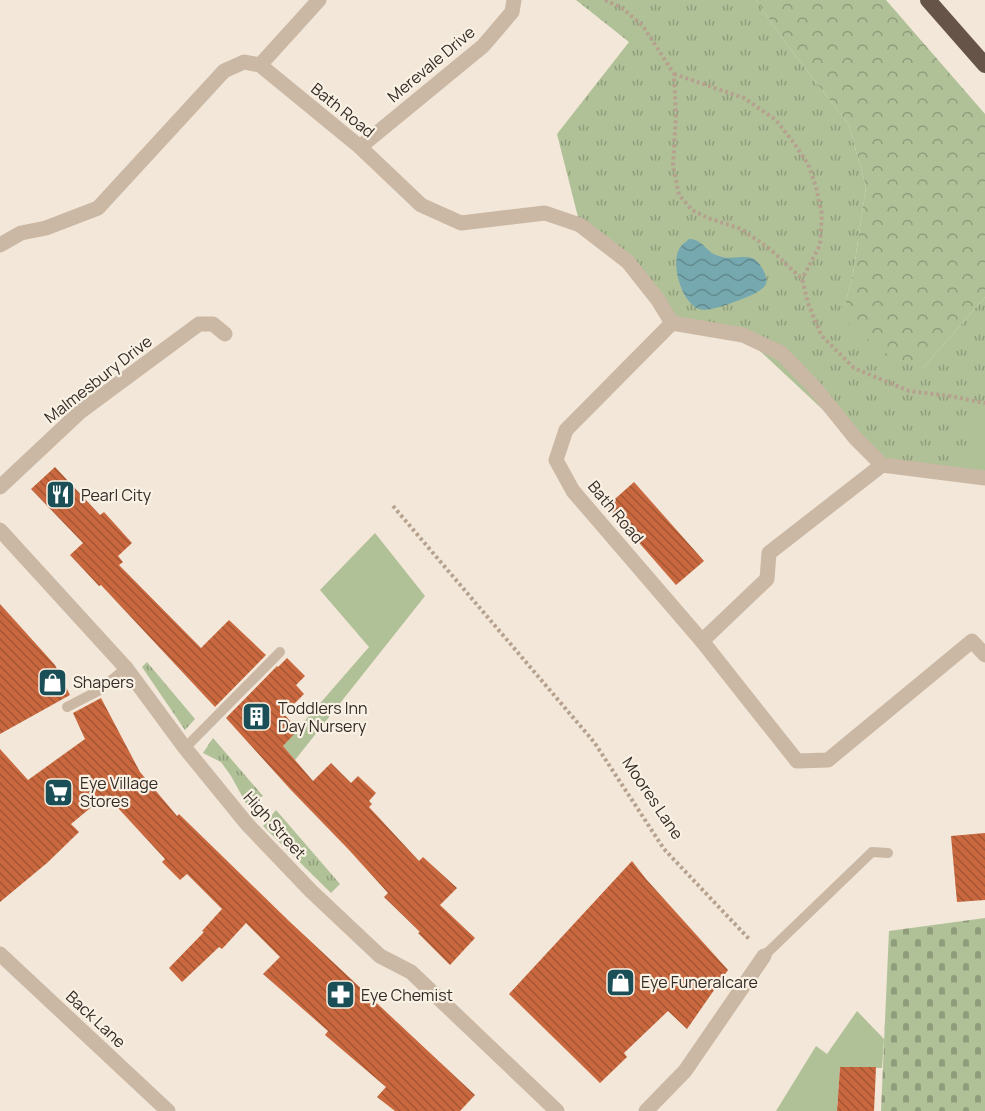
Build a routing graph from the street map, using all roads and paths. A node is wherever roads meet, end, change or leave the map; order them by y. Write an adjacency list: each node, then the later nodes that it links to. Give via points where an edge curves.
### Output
1 (319, 0): 5 (street)
2 (514, 0): 8 (street, Merevale Drive, via 512,12 483,46)
3 (605, 0): 7 (path, via 643,26)
4 (928, 0): 6 (highway)
5 (260, 65): 8 (street, Bath Road); 9 (street, via 244,62 224,71 99,208 21,233)
6 (985, 65)
7 (674, 74): 10 (path, via 673,166 679,195 692,210 741,229 770,249); 10 (path, via 744,98 776,120 808,164 822,214 820,245)
8 (360, 147): 11 (street, Bath Road, via 421,205 461,223 545,213 580,225 627,262)
9 (0, 245)
10 (801, 279): 13 (path, via 821,335 854,368 909,391)
11 (672, 323): 14 (street, via 743,335 781,353); 19 (street, Bath Road, via 566,430 556,460 573,491)
12 (225, 334): 16 (street, Malmesbury Drive, via 213,324 199,324 80,412)
13 (985, 403)
14 (882, 465): 15 (street); 19 (street, via 769,553 767,579)
15 (985, 478)
16 (0, 487)
17 (393, 506): 27 (path, Moores Lane, via 594,742 664,849)
18 (2, 535): 22 (street, High Street)
19 (702, 641): 21 (street, Bath Road, via 797,762 828,760 972,641)
20 (280, 652): 24 (lane)
21 (985, 655)
22 (126, 668): 23 (lane, via 98,691); 24 (street, High Street)
23 (67, 707)
24 (185, 748): 29 (street, High Street, via 247,824 311,891 380,956 411,972)
25 (888, 853): 27 (lane, via 872,852)
26 (0, 954): 28 (street, Back Lane)
27 (764, 956): 30 (street, via 685,1071)
28 (168, 1111)
29 (557, 1111)
30 (646, 1111)

